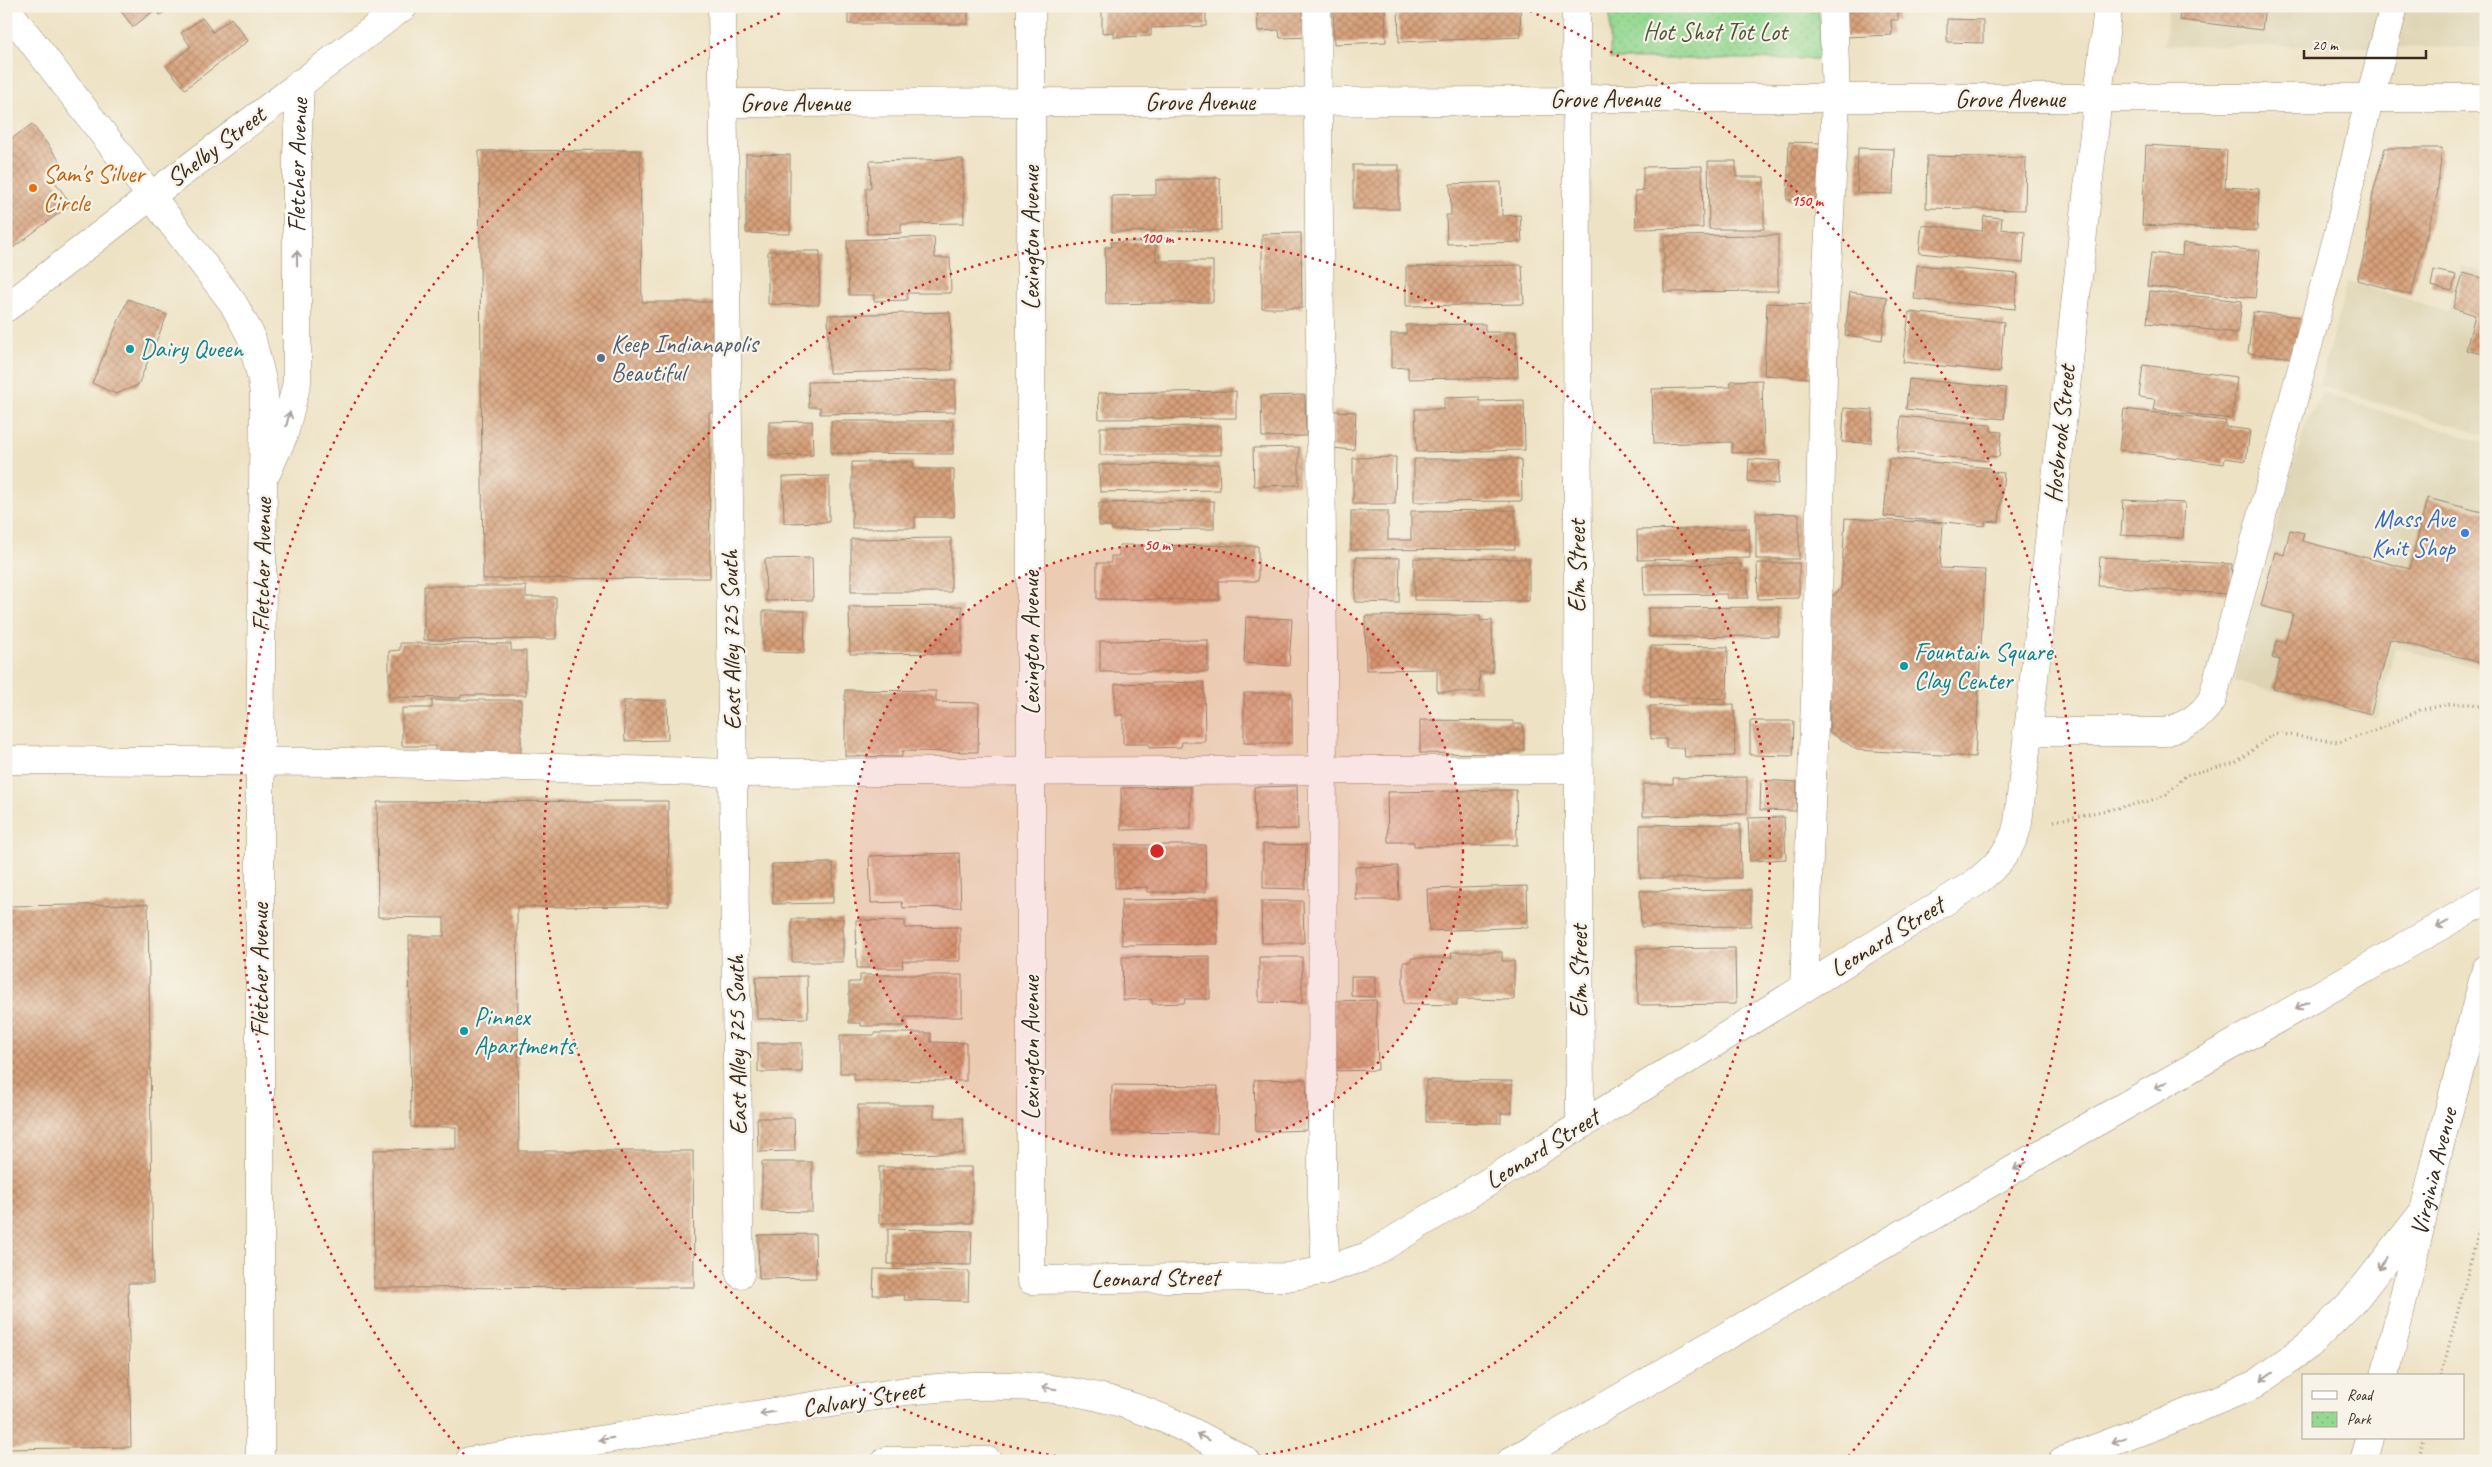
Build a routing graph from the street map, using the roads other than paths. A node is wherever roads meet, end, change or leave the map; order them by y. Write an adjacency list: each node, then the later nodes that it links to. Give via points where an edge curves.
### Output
1 (722, 6): 18 (main road, East Alley 725 South)
2 (1031, 6): 17 (main road, Lexington Avenue)
3 (1317, 6): 15 (main road)
4 (1576, 6): 16 (main road, Elm Street)
5 (1833, 6): 14 (main road)
6 (2108, 6): 13 (main road, Hosbrook Street)
7 (2394, 6): 11 (main road)
8 (402, 7): 10 (main road, Shelby Street)
9 (6, 8): 19 (main road, Fletcher Avenue)
10 (300, 83): 19 (main road, Shelby Street); 21 (main road, Fletcher Avenue, one-way to 10, via 284,434 297,382)
11 (2371, 98): 12 (main road, Grove Avenue); 13 (main road, Grove Avenue); 22 (main road, via 2339,232 2212,700 2201,716 2186,726 2165,732)
12 (2486, 98)
13 (2097, 99): 14 (main road, Grove Avenue); 22 (main road, Hosbrook Street)
14 (1836, 100): 16 (main road, Grove Avenue, via 1604,98); 32 (main road, via 1824,328 1817,648)
15 (1320, 101): 16 (main road, Grove Avenue); 17 (main road, Grove Avenue); 26 (main road)
16 (1576, 101): 25 (main road, Elm Street)
17 (1031, 102): 18 (main road, Grove Avenue); 27 (main road, Lexington Avenue)
18 (724, 103): 28 (main road, East Alley 725 South)
19 (150, 196): 20 (main road, Shelby Street); 21 (main road, Fletcher Avenue, via 233,303 251,336 264,394)
20 (6, 308)
21 (263, 480): 24 (main road, Fletcher Avenue)
22 (2027, 732): 29 (main road, Hosbrook Street, via 2015,837)
23 (6, 760): 24 (main road)
24 (260, 762): 28 (main road); 40 (main road, Fletcher Avenue)
25 (1578, 769): 26 (main road); 33 (main road, Elm Street)
26 (1322, 770): 27 (main road); 35 (main road, via 1322,1189)
27 (1031, 771): 28 (main road); 37 (main road, Lexington Avenue)
28 (733, 773): 36 (main road, East Alley 725 South)
29 (2002, 858): 32 (main road, Leonard Street, via 1975,883)
30 (2486, 900): 45 (main road, one-way to 45)
31 (2486, 970): 34 (main road, Virginia Avenue)
32 (1804, 988): 33 (main road, Leonard Street)
33 (1580, 1126): 35 (main road, Leonard Street, via 1368,1256)
34 (2424, 1211): 38 (main road, Virginia Avenue); 46 (main road, one-way to 46, via 2354,1300 2309,1345 2254,1385)
35 (1326, 1270): 37 (main road, Leonard Street, via 1287,1276)
36 (740, 1274)
37 (1031, 1280)
38 (2385, 1374)
39 (2369, 1440): 47 (main road)
40 (260, 1461)
41 (470, 1461): 44 (main road, Calvary Street, one-way to 41, via 1208,1439 1146,1411 1035,1386 998,1385 906,1391)
42 (889, 1461): 43 (main road)
43 (988, 1461)
44 (1246, 1461)
45 (1511, 1461)
46 (2062, 1461)
47 (2364, 1461)

